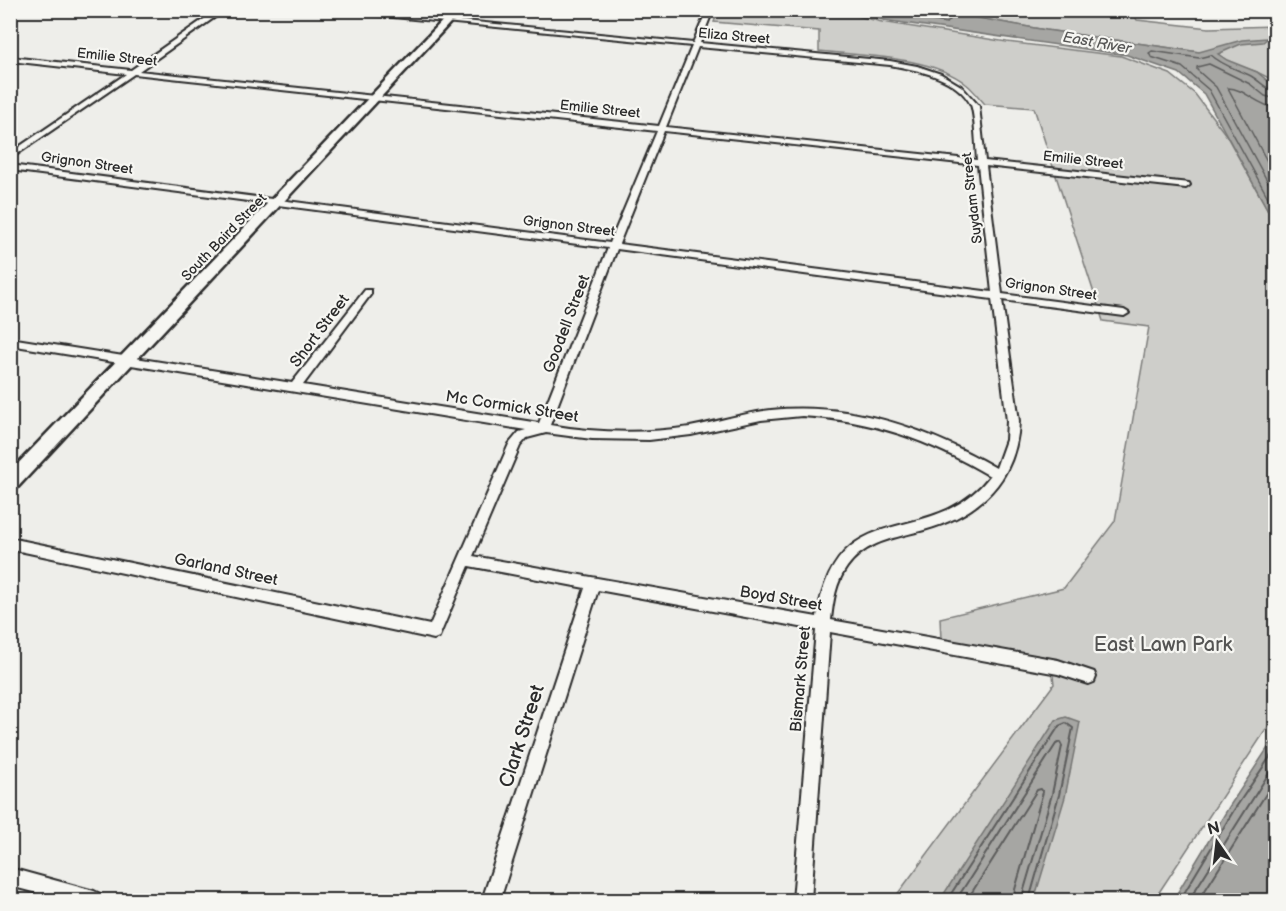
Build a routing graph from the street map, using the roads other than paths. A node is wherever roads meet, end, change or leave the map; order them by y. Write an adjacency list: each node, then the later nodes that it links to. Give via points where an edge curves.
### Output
1 (222, 10): 9 (street)
2 (324, 10): 5 (street, Eliza Street)
3 (458, 10): 5 (street, South Baird Street)
4 (710, 10): 6 (street, Goodell Street)
5 (448, 22): 6 (street, Eliza Street); 10 (street, South Baird Street)
6 (697, 45): 8 (street, Eliza Street); 11 (street, Goodell Street)
7 (10, 58): 9 (street, Emilie Street)
8 (890, 63): 13 (street, Suydam Street, via 933,73 968,95 975,106)
9 (134, 72): 10 (street, Emilie Street); 12 (street)
10 (376, 98): 11 (street, Emilie Street); 16 (street, South Baird Street)
11 (662, 129): 13 (street, Emilie Street); 17 (street, Goodell Street)
12 (10, 157)
13 (981, 163): 15 (street, Emilie Street); 19 (street, Suydam Street)
14 (10, 167): 16 (street, Grignon Street)
15 (1186, 185)
16 (278, 202): 17 (street, Grignon Street); 22 (street, South Baird Street)
17 (614, 246): 19 (street, Grignon Street); 25 (street, Goodell Street)
18 (368, 292): 24 (street, Short Street)
19 (997, 296): 20 (street, Grignon Street); 23 (street, Suydam Street)
20 (1124, 313)
21 (10, 341): 22 (street, Mc Cormick Street)
22 (126, 360): 24 (street, Mc Cormick Street); 27 (street, South Baird Street)
23 (1007, 384): 26 (street, Bismark Street, via 1014,422 1012,442)
24 (296, 388): 25 (street, Mc Cormick Street)
25 (542, 430): 26 (street, Mc Cormick Street, via 636,437 772,414 833,414 916,432); 29 (street, via 523,435 515,444)
26 (999, 475): 31 (street, Bismark Street, via 985,492 950,515 883,535 851,552 830,581)
27 (10, 484)
28 (10, 543): 29 (street, Garland Street, via 434,632)
29 (465, 560): 30 (street, Boyd Street)
30 (593, 583): 31 (street, Boyd Street); 35 (street, Clark Street)
31 (824, 625): 32 (street, Boyd Street); 36 (street, Bismark Street)
32 (1089, 676)
33 (10, 878): 34 (street)
34 (94, 900)
35 (491, 900)
36 (802, 900)

